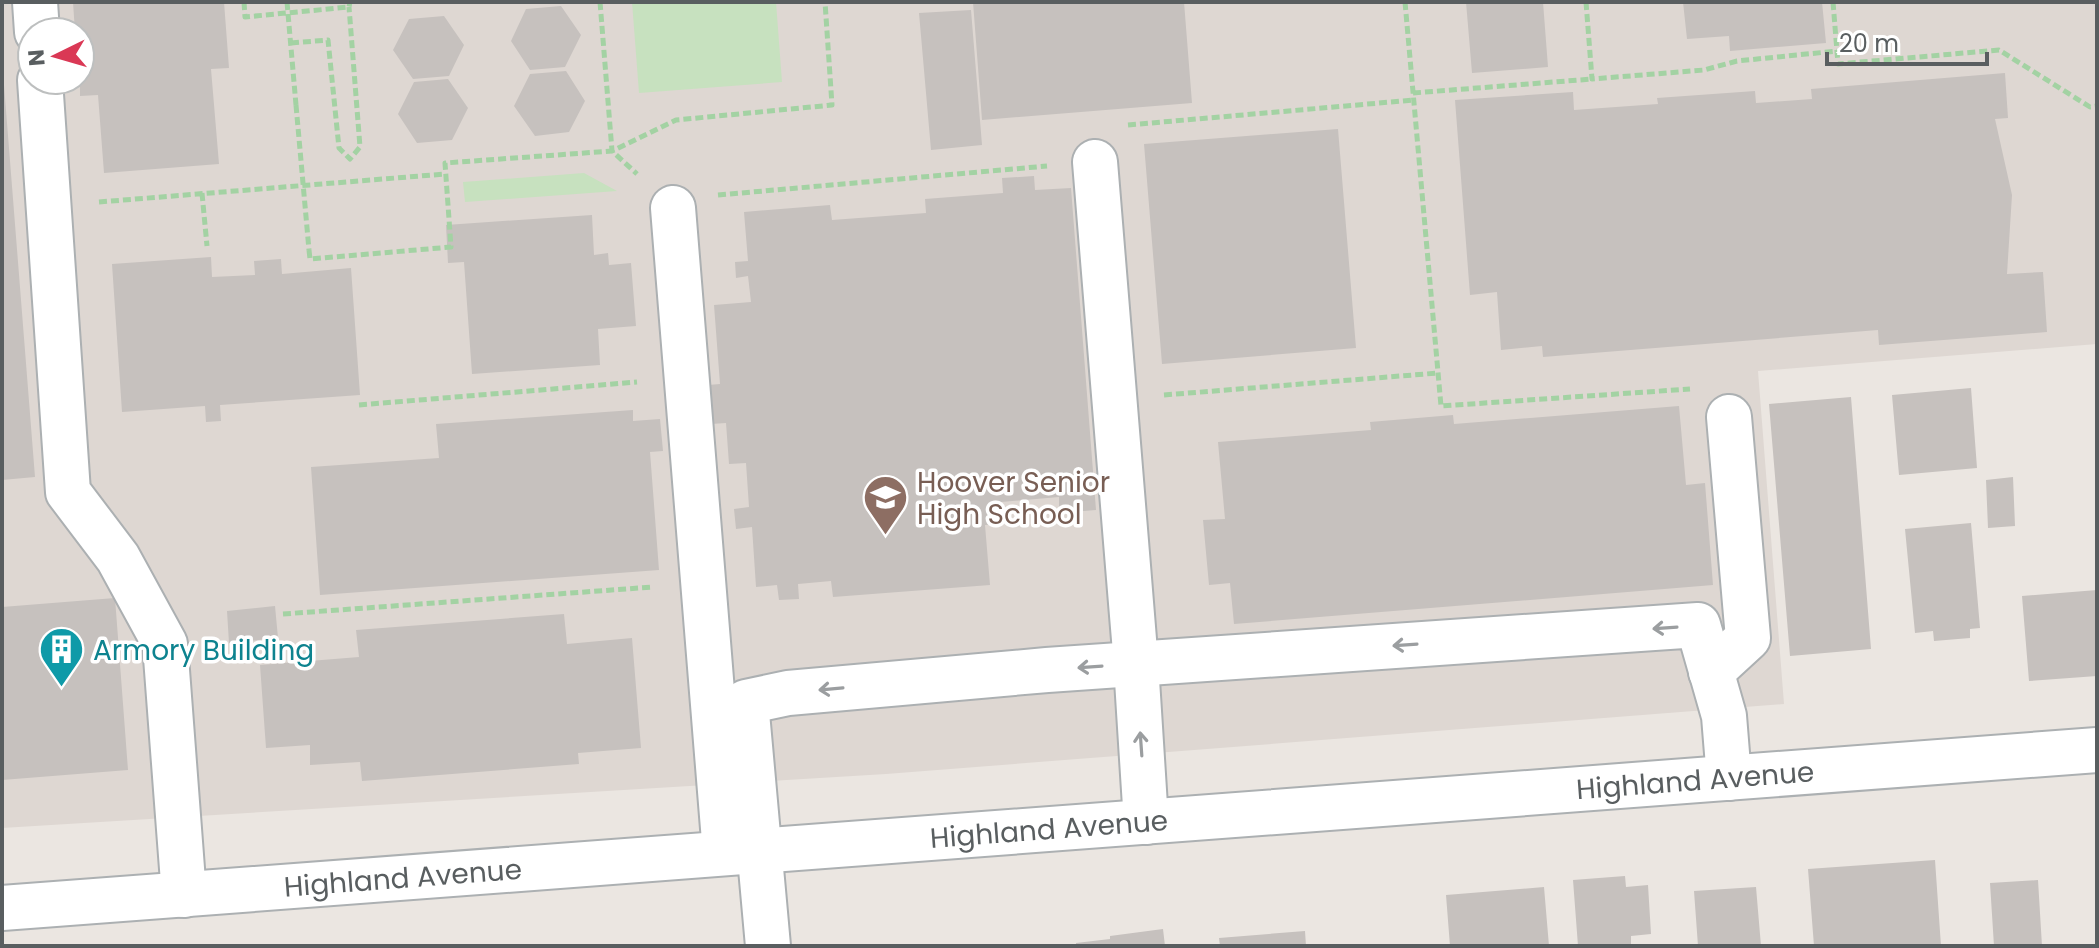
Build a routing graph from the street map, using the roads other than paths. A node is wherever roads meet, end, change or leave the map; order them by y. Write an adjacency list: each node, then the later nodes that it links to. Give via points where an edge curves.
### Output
1 (41, 96): 11 (street, via 68,492 118,558 165,644)
2 (1095, 162): 5 (street)
3 (669, 204): 10 (street, via 703,584)
4 (1729, 417): 6 (street, via 1748,638)
5 (1136, 664): 6 (street, one-way to 5, via 1698,625); 9 (street, one-way to 5); 10 (street, one-way to 10, via 788,693 746,702)
6 (1711, 672): 8 (street, via 1724,716)
7 (2097, 750): 8 (street, Highland Avenue)
8 (1729, 778): 9 (street, Highland Avenue)
9 (1146, 822): 10 (street, Highland Avenue)
10 (743, 852): 11 (street, Highland Avenue); 13 (street)
11 (184, 895): 12 (street, Highland Avenue)
12 (2, 908)
13 (768, 946)

